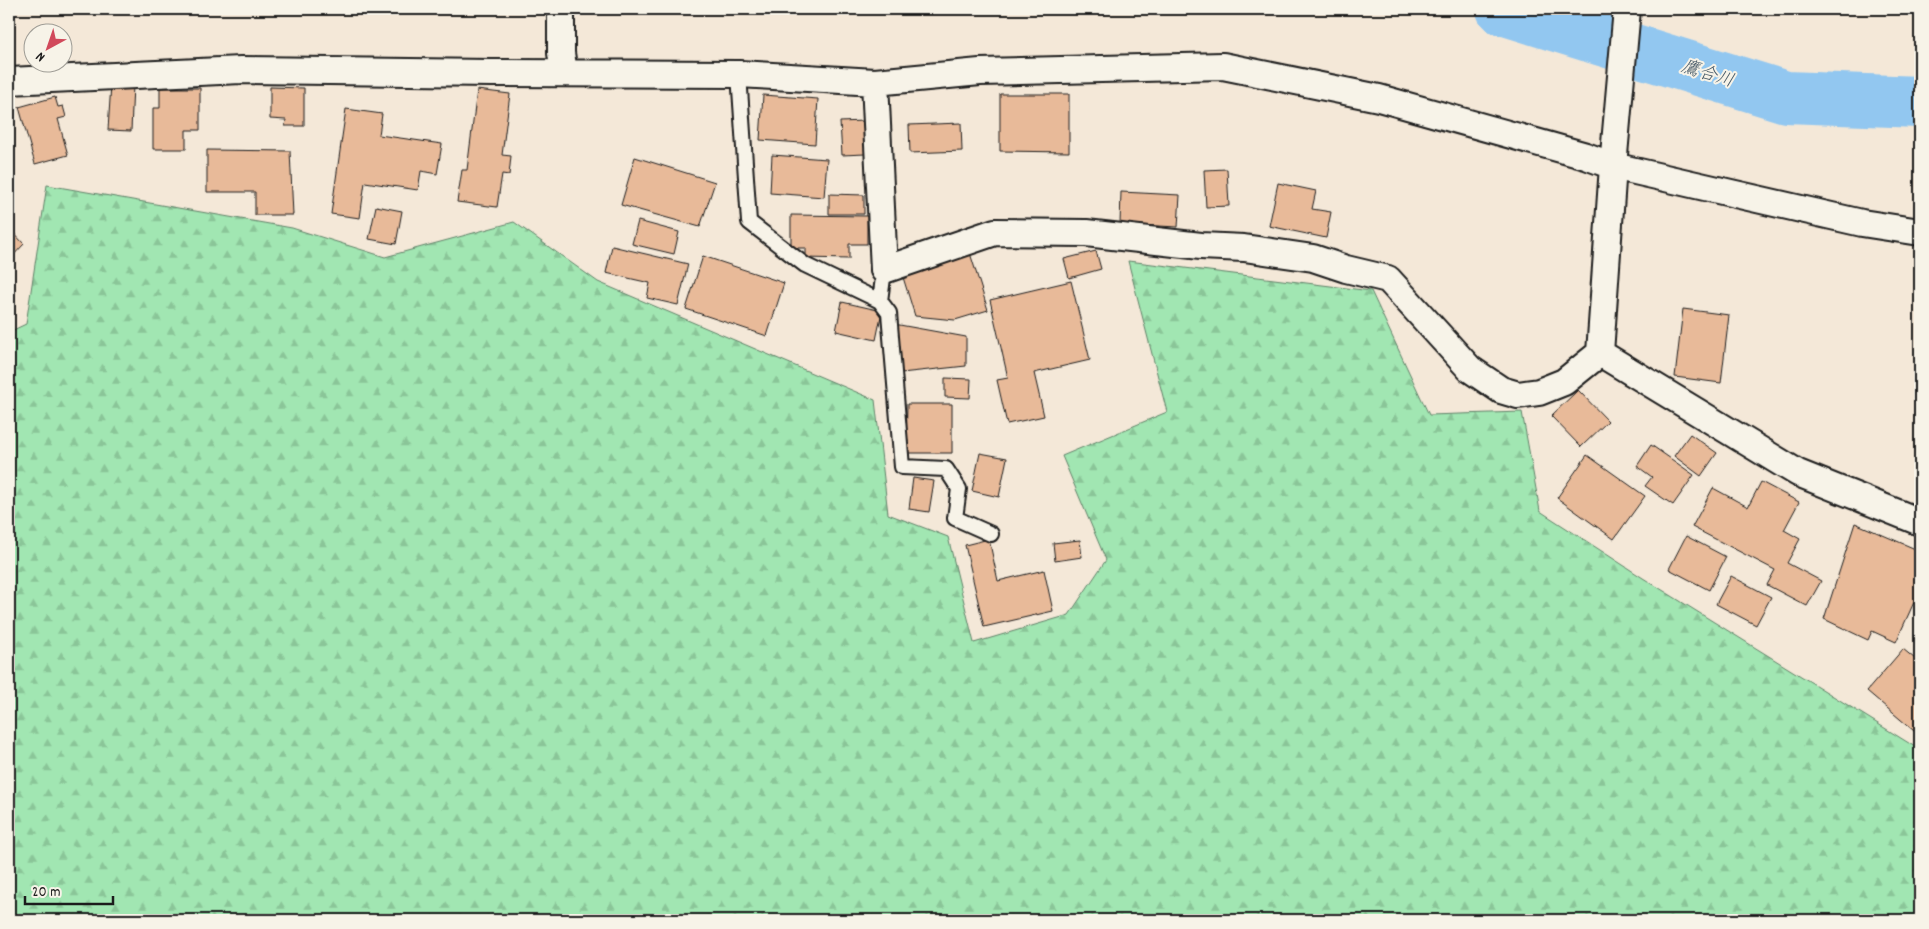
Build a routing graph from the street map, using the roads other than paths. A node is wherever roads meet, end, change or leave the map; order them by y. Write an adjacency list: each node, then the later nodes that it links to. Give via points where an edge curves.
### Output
1 (561, 9): 3 (street)
2 (1626, 9): 7 (street)
3 (562, 63): 4 (street); 5 (street, via 242,70)
4 (739, 74): 6 (street); 10 (lane, via 749,222 805,266)
5 (9, 81)
6 (875, 82): 7 (street, via 980,72 1223,66 1379,98); 9 (street)
7 (1613, 166): 8 (street, via 1862,223); 11 (street)
8 (1920, 232)
9 (884, 270): 10 (lane); 11 (street, via 995,232 1086,233 1244,248 1313,258 1388,279 1470,369 1501,390 1518,395 1539,392 1564,382)
10 (880, 301): 13 (lane, via 889,313 902,467 946,469 959,489 955,518)
11 (1600, 353): 12 (street, via 1798,473)
12 (1920, 522)
13 (990, 534)

